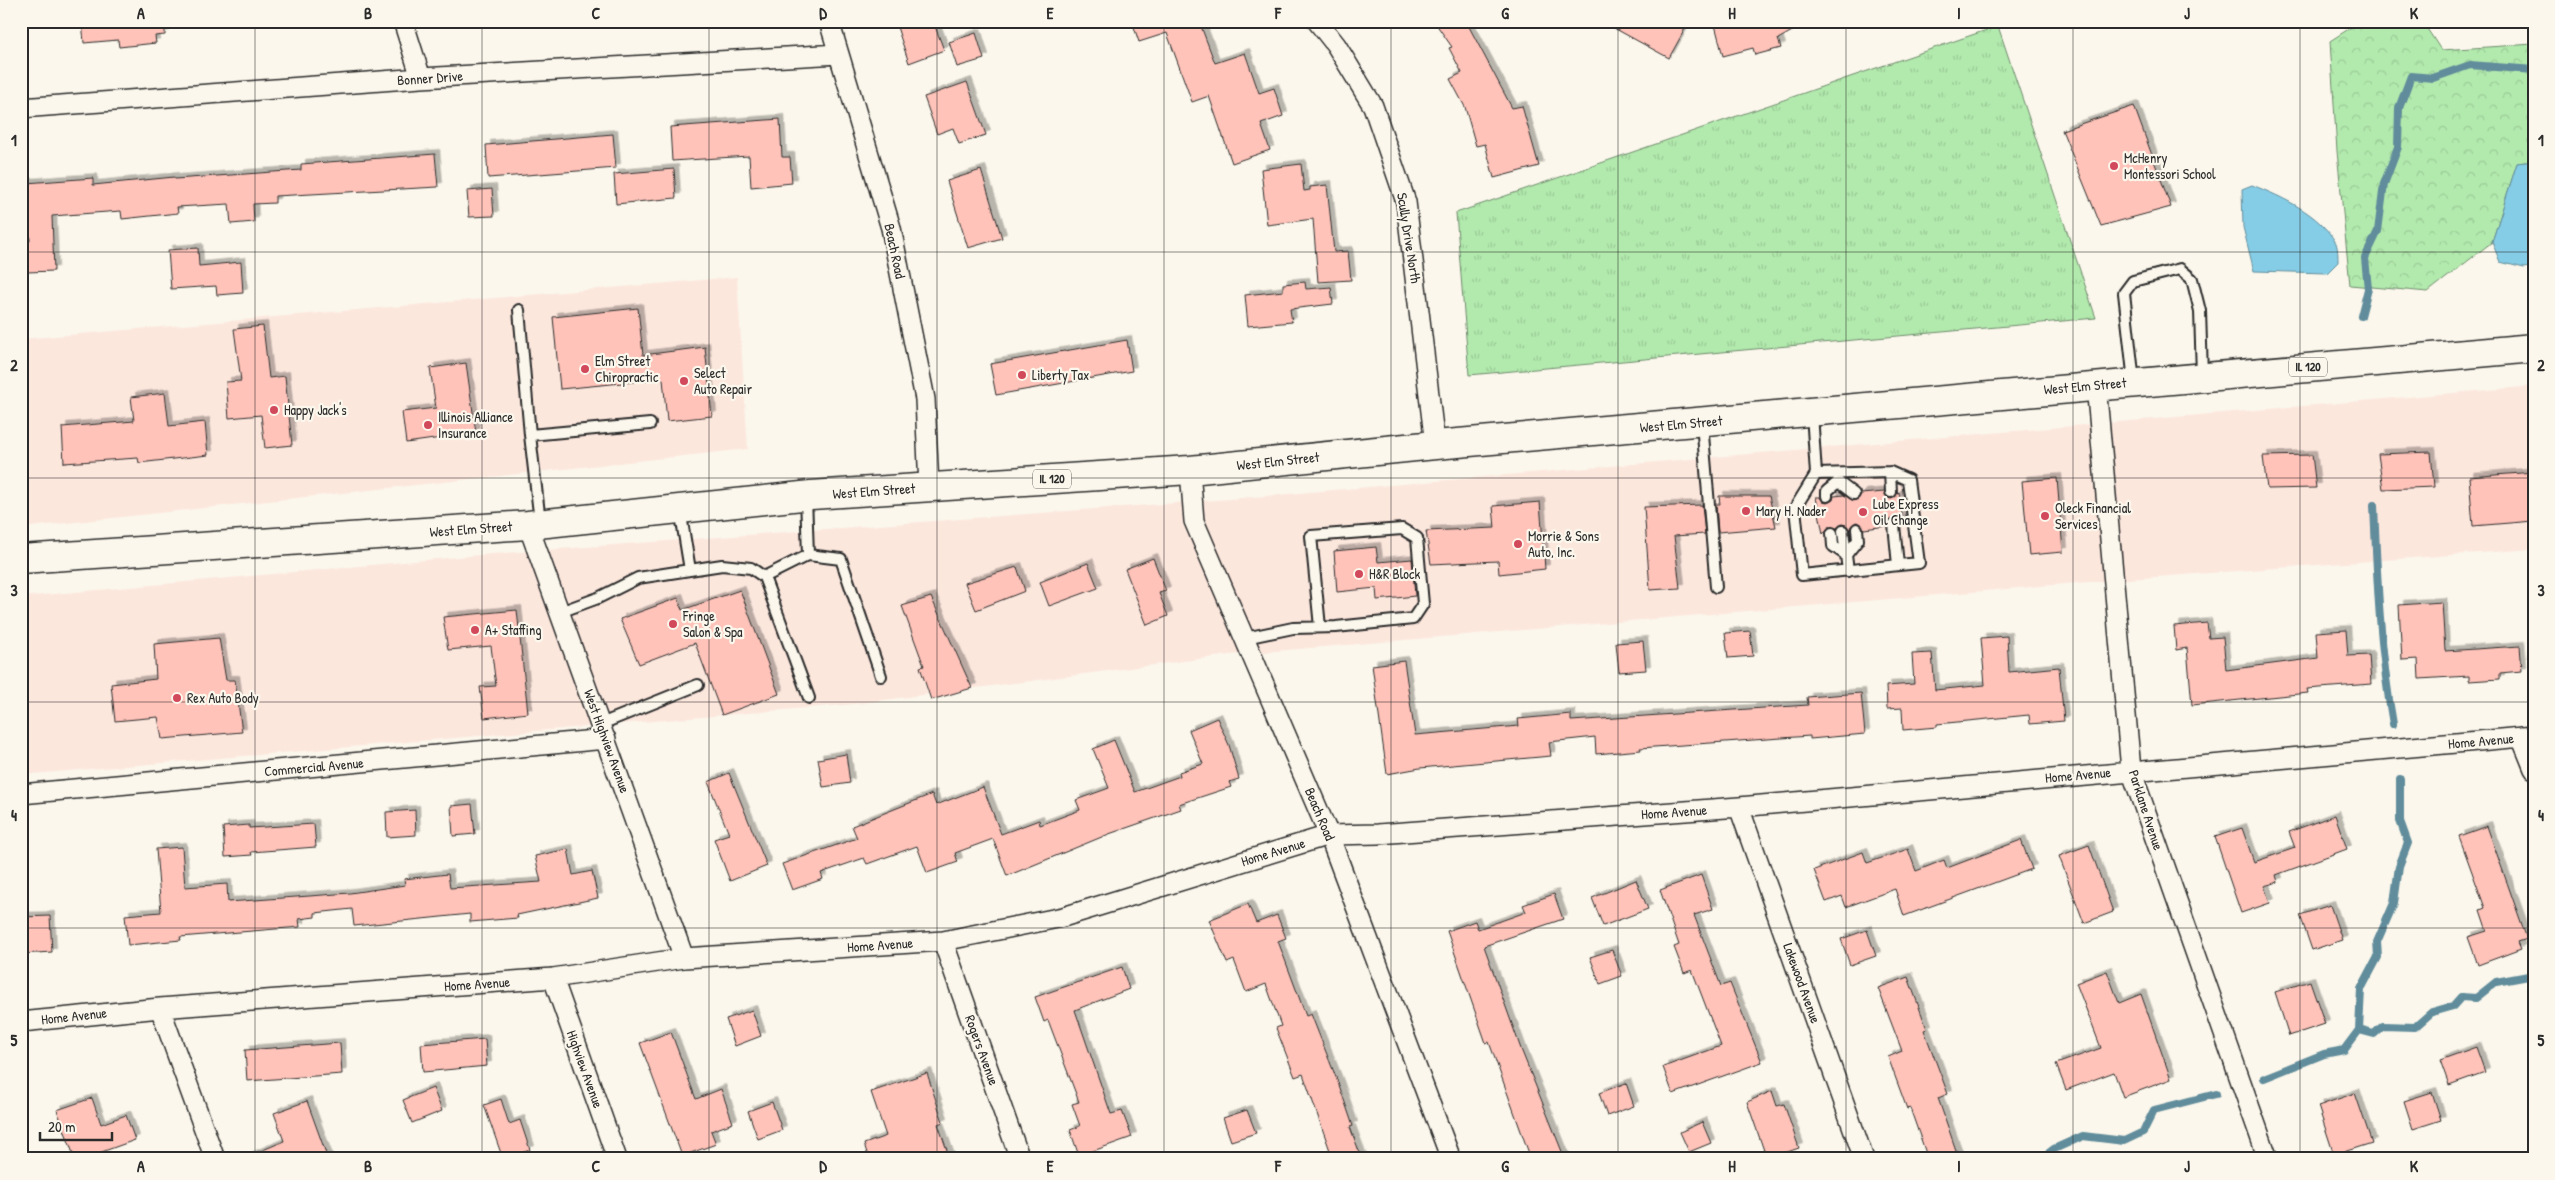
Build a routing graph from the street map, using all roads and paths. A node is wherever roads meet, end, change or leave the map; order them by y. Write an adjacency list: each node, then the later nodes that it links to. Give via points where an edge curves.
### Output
1 (403, 21): 5 (street)
2 (829, 21): 4 (street, Beach Road)
3 (1317, 21): 16 (street, Scully Drive North, via 1336,45 1373,106 1406,202)
4 (839, 54): 5 (street, Bonner Drive); 21 (street, Beach Road, via 892,228 925,399)
5 (421, 78): 6 (street, Bonner Drive)
6 (21, 108)
7 (519, 310): 15 (lane)
8 (2534, 348): 9 (main road, West Elm Street / IL 120)
9 (2202, 376): 10 (main road, West Elm Street / IL 120); 10 (lane, via 2200,311 2192,280 2180,269 2133,282 2124,292)
10 (2134, 382): 11 (main road, West Elm Street / IL 120)
11 (2096, 385): 12 (main road, West Elm Street / IL 120); 50 (street, Parklane Avenue)
12 (1812, 412): 13 (main road, West Elm Street / IL 120); 19 (lane)
13 (1702, 422): 16 (main road, West Elm Street / IL 120); 40 (lane)
14 (650, 424): 15 (lane)
15 (530, 435): 28 (lane)
16 (1435, 445): 17 (main road, West Elm Street / IL 120)
17 (1190, 470): 21 (main road, West Elm Street / IL 120); 43 (street, Beach Road, via 1194,521)
18 (1890, 472): 20 (lane); 22 (lane); 36 (lane, via 1908,480 1919,563)
19 (1816, 474): 20 (lane); 38 (lane, via 1795,508 1802,575)
20 (1838, 478): 23 (lane); 25 (lane); 26 (lane, via 1827,491)
21 (929, 487): 24 (main road, West Elm Street / IL 120)
22 (1891, 492)
23 (1854, 494)
24 (806, 495): 27 (main road, West Elm Street / IL 120); 33 (lane)
25 (1840, 495)
26 (1828, 496)
27 (680, 508): 28 (main road, West Elm Street / IL 120); 37 (lane)
28 (534, 524): 35 (main road, West Elm Street / IL 120); 41 (street, West Highview Avenue)
29 (1894, 525): 36 (lane)
30 (1858, 529): 34 (lane, via 1858,540)
31 (1843, 531): 34 (lane)
32 (1832, 533): 34 (lane, via 1833,546)
33 (808, 555): 39 (lane); 44 (lane, via 841,559)
34 (1846, 555): 38 (lane)
35 (21, 559)
36 (1898, 565): 38 (lane)
37 (690, 570): 39 (lane, via 722,565 751,568); 41 (lane, via 638,578)
38 (1848, 571)
39 (764, 577): 46 (lane)
40 (1716, 587)
41 (560, 612): 47 (street, West Highview Avenue)
42 (1320, 627): 42 (lane, via 1310,536 1402,529 1417,538 1423,604 1413,619); 43 (lane, via 1293,628)
43 (1245, 638): 53 (street, Beach Road)
44 (881, 676)
45 (698, 685): 47 (lane)
46 (809, 698)
47 (603, 731): 51 (street, Commercial Avenue); 55 (street, West Highview Avenue)
48 (2528, 736): 49 (street); 50 (street, Home Avenue)
49 (2534, 769)
50 (2131, 770): 52 (street, Home Avenue); 64 (street, Parklane Avenue)
51 (21, 794)
52 (1739, 807): 53 (street, Home Avenue); 63 (street, Lakewood Avenue)
53 (1329, 835): 54 (street, Home Avenue, via 1062,918); 62 (street, Beach Road)
54 (943, 941): 55 (street, Home Avenue); 61 (street, Rogers Avenue)
55 (684, 958): 56 (street, Home Avenue)
56 (553, 978): 57 (street, Home Avenue); 60 (street, Highview Avenue)
57 (160, 1008): 58 (street, Home Avenue); 59 (street)
58 (21, 1022)
59 (215, 1159)
60 (617, 1159)
61 (1020, 1159)
62 (1451, 1159)
63 (1864, 1159)
64 (2268, 1159)

